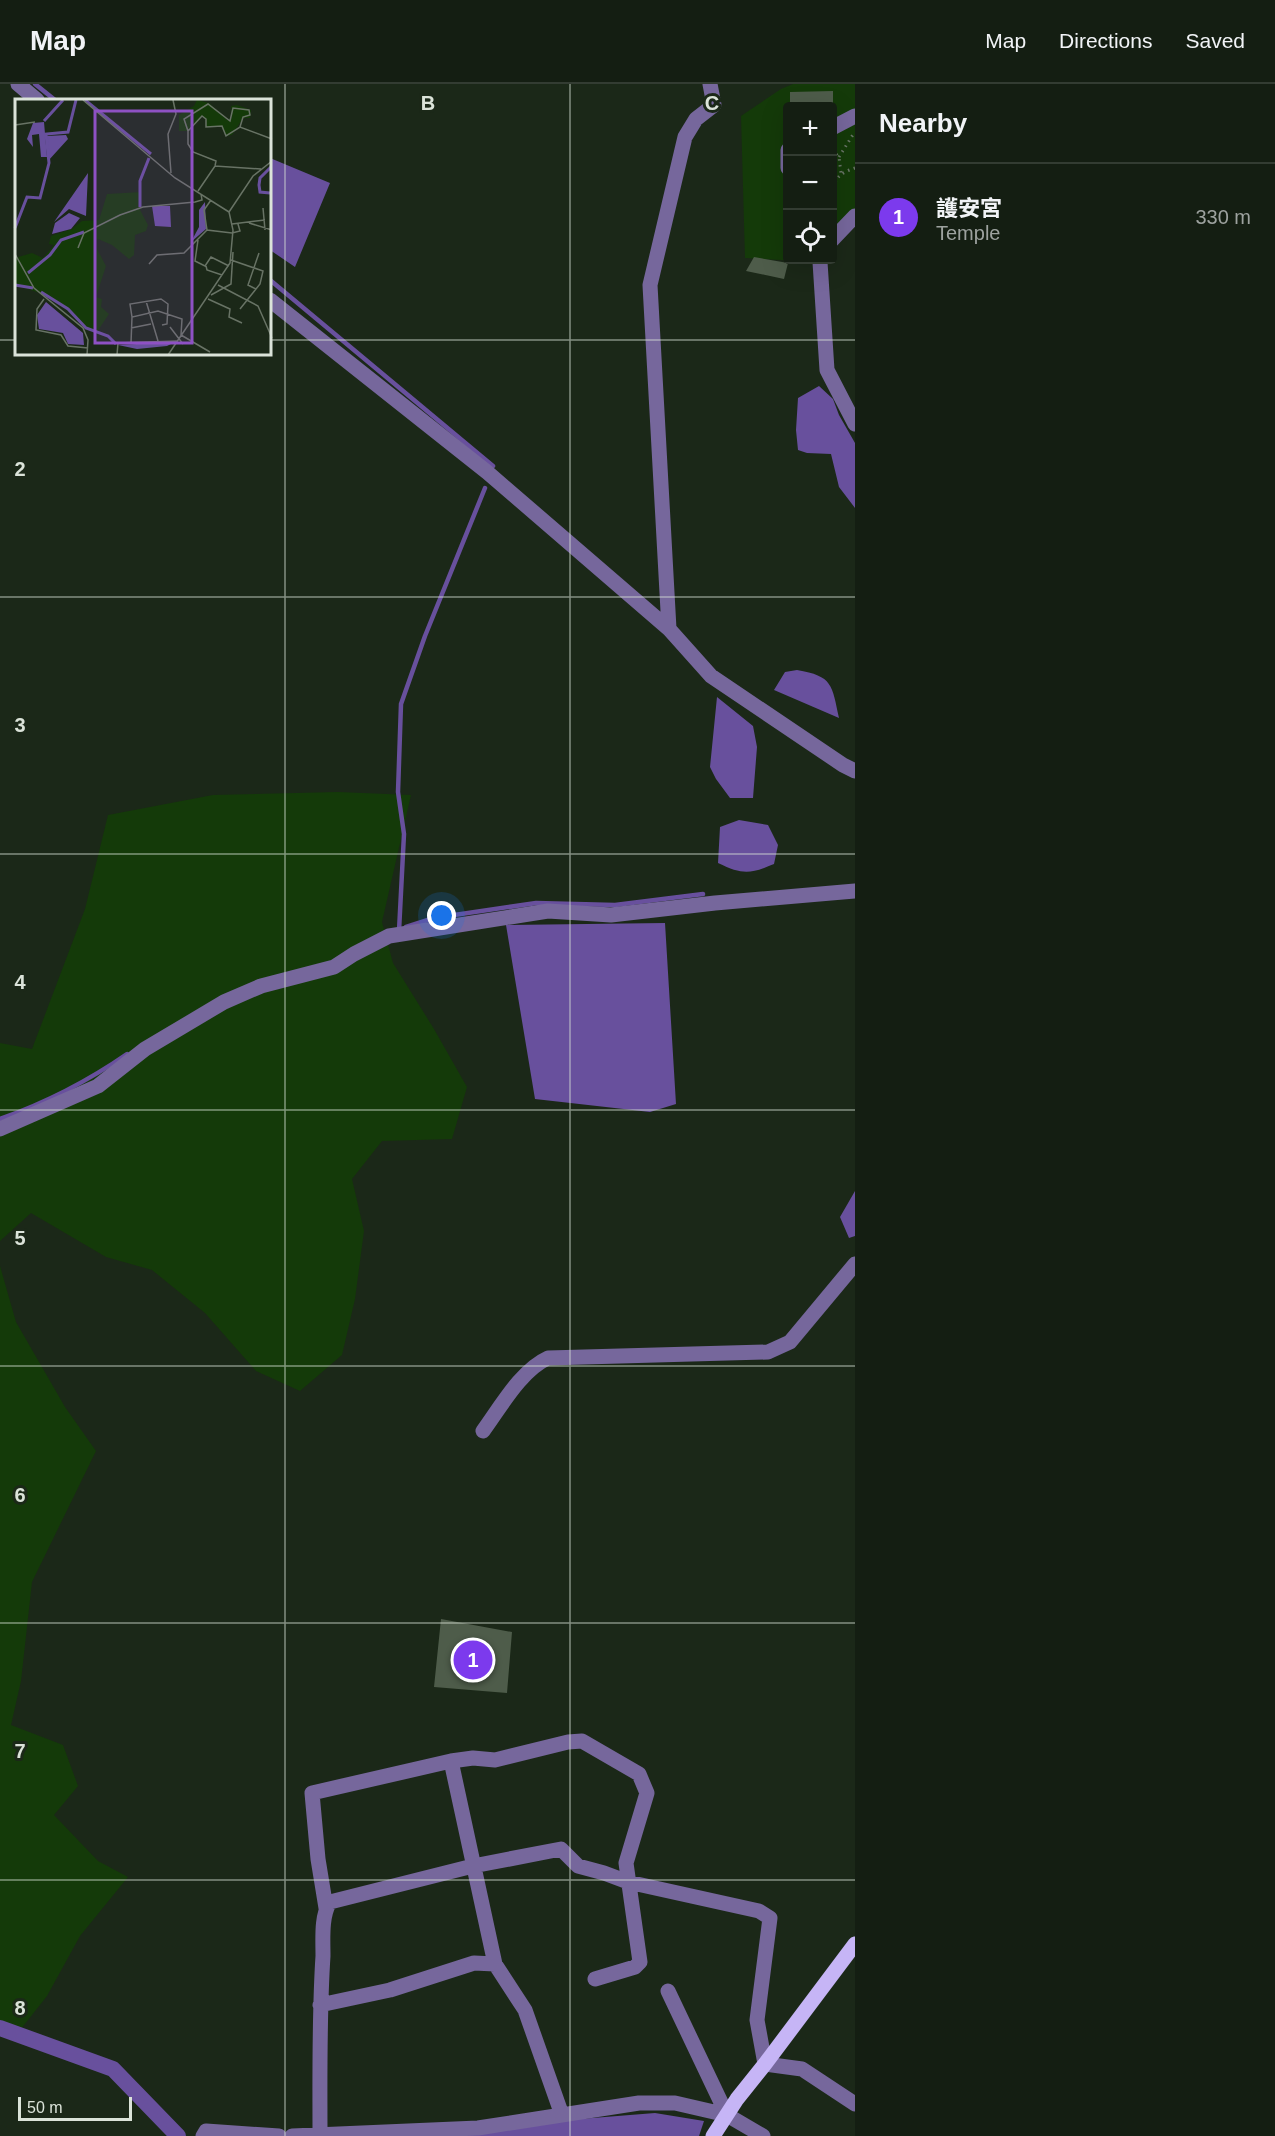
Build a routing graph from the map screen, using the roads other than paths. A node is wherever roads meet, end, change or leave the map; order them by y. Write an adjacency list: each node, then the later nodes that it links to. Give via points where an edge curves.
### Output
1 (18, 84): 3 (street)
2 (710, 84): 11 (street, via 714,105 696,119 685,137 650,285)
3 (36, 99)
4 (855, 116): 5 (street)
5 (837, 125)
6 (855, 216): 7 (street)
7 (837, 235)
8 (820, 264): 10 (street, via 827,370)
9 (272, 302): 11 (street, via 487,472)
10 (855, 423)
11 (669, 629): 12 (street, via 711,676)
12 (855, 771)
13 (855, 891): 14 (street, via 611,915 548,911 389,936 334,967 261,986 224,1002 145,1049 98,1086)
14 (0, 1128)
15 (855, 1264): 16 (street, via 790,1342 768,1352 548,1358 528,1372)
16 (483, 1431)
17 (451, 1761): 18 (street); 19 (street, via 495,1761 582,1741 639,1774 647,1793 626,1863); 20 (street, via 312,1793)
18 (473, 1866): 19 (street, via 561,1849 578,1866); 20 (street, via 330,1902); 22 (street)
19 (628, 1882): 23 (street, via 640,1962); 26 (street, via 759,1911 770,1917 757,2020)
20 (326, 1908): 25 (street)
21 (855, 1944): 26 (main road)
22 (495, 1964): 25 (street, via 474,1964 390,1990); 28 (street, via 525,2010)
23 (595, 1979)
24 (668, 1991): 29 (street)
25 (320, 2005): 31 (street)
26 (765, 2064): 27 (street, via 802,2069); 29 (main road)
27 (855, 2103)
28 (562, 2115): 29 (street, via 639,2103 675,2103); 31 (street, via 478,2128)
29 (727, 2115): 34 (main road); 35 (street)
30 (205, 2134): 32 (street)
31 (320, 2135): 33 (street)
32 (279, 2136)
33 (292, 2136)
34 (713, 2136)
35 (763, 2136)

